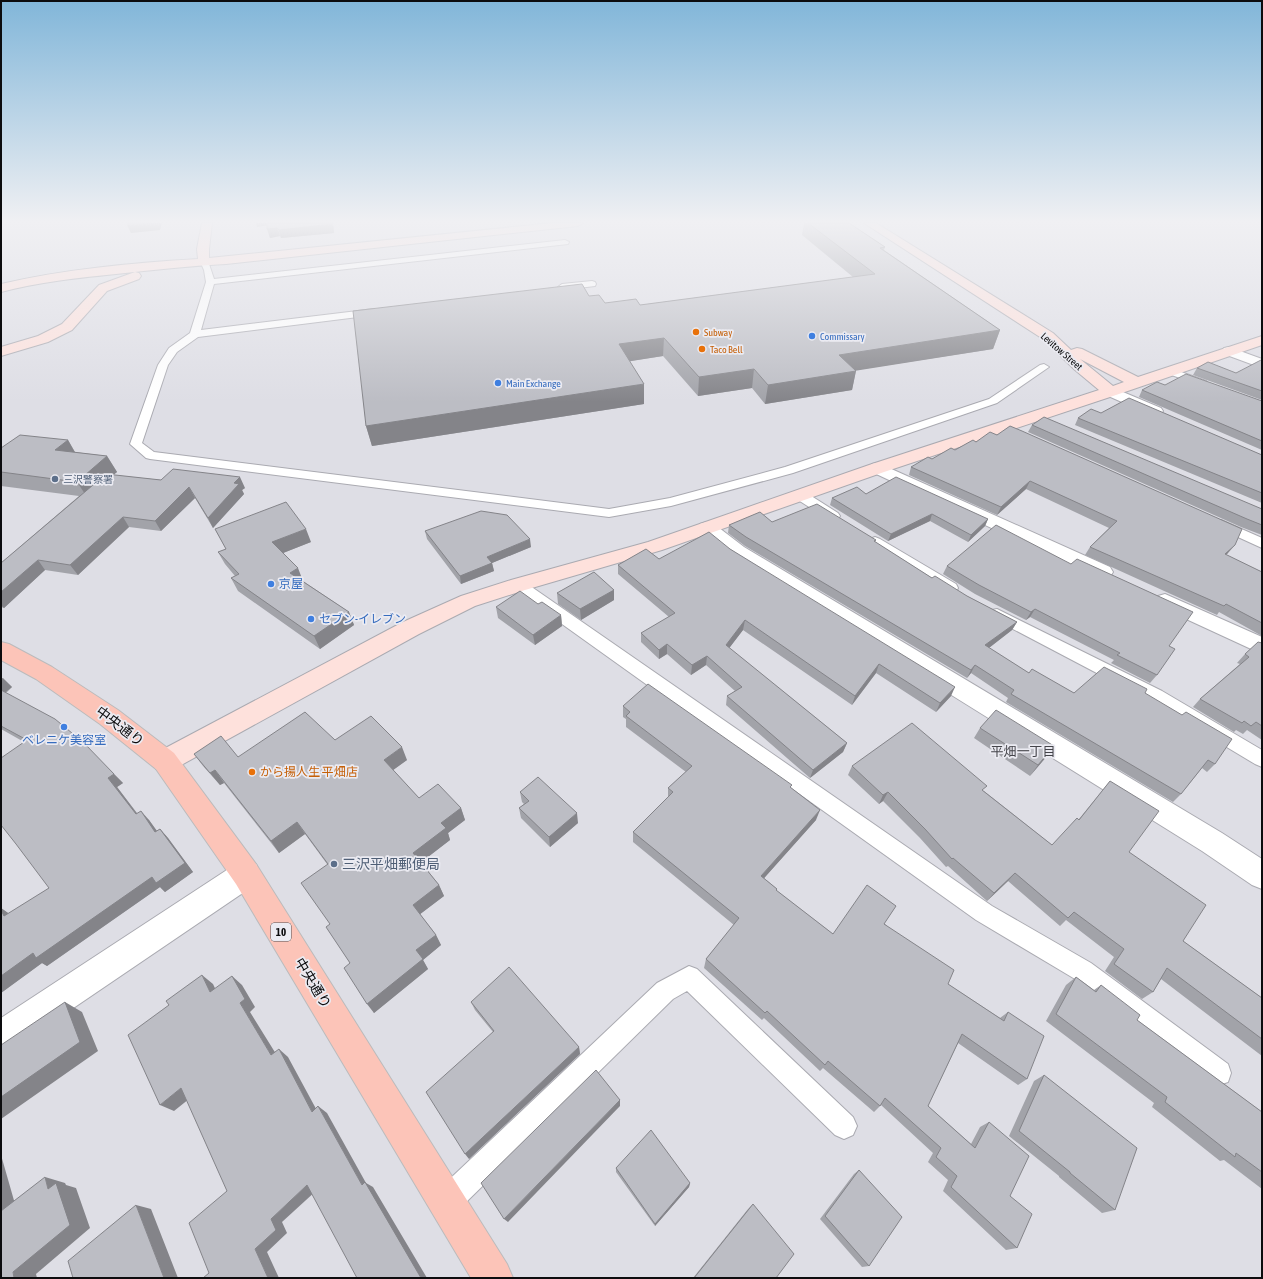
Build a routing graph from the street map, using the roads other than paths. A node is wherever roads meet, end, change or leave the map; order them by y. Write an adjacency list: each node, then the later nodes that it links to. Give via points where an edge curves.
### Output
1 (210, 282): 14 (lane)
2 (32, 283): 12 (street)
3 (44, 283): 12 (street)
4 (65, 283): 10 (street)
5 (117, 283): 8 (street)
6 (964, 283): 15 (street, Levitow Street)
7 (592, 284): 9 (lane)
8 (103, 288): 11 (street); 17 (street, via 67,327 42,339)
9 (555, 288)
10 (66, 289)
11 (82, 290)
12 (4, 291)
13 (385, 310): 14 (lane)
14 (195, 334): 20 (lane, via 173,350 163,365 136,444 150,455 609,513 671,502 797,467 993,401)
15 (1048, 336): 22 (street); 24 (street, Levitow Street)
16 (1262, 340): 18 (street)
17 (1, 352)
18 (1229, 352): 19 (street); 21 (street)
19 (1262, 364)
20 (1044, 367)
21 (1170, 371): 22 (street); 23 (lane)
22 (1136, 382): 24 (street)
23 (1212, 387)
24 (1111, 392): 25 (street); 26 (street)
25 (1038, 416): 27 (street); 28 (street, via 1011,430)
26 (1168, 417)
27 (1060, 425)
28 (878, 468): 29 (street); 35 (street)
29 (800, 495): 31 (lane); 32 (street)
30 (1212, 520): 34 (lane)
31 (846, 524)
32 (707, 528): 36 (street, via 655,546); 45 (street, via 737,552)
33 (865, 536): 38 (lane)
34 (1262, 543)
35 (1118, 579)
36 (518, 585): 43 (street, via 468,601 411,628); 47 (lane, via 984,913 1083,971)
37 (1147, 593): 40 (street)
38 (963, 595)
39 (983, 606): 42 (lane, via 1156,696)
40 (1262, 646)
41 (1, 650): 43 (main road, 中央通り / 10, via 44,673 109,717)
42 (1262, 759)
43 (165, 761): 44 (main road, 中央通り / 10)
44 (246, 874): 46 (street); 49 (main road, 中央通り / 10)
45 (1262, 875)
46 (1, 1037)
47 (1219, 1073)
48 (844, 1126): 49 (lane, via 689,977 665,991)
49 (446, 1202): 50 (main road, 中央通り / 10)
50 (492, 1278)

